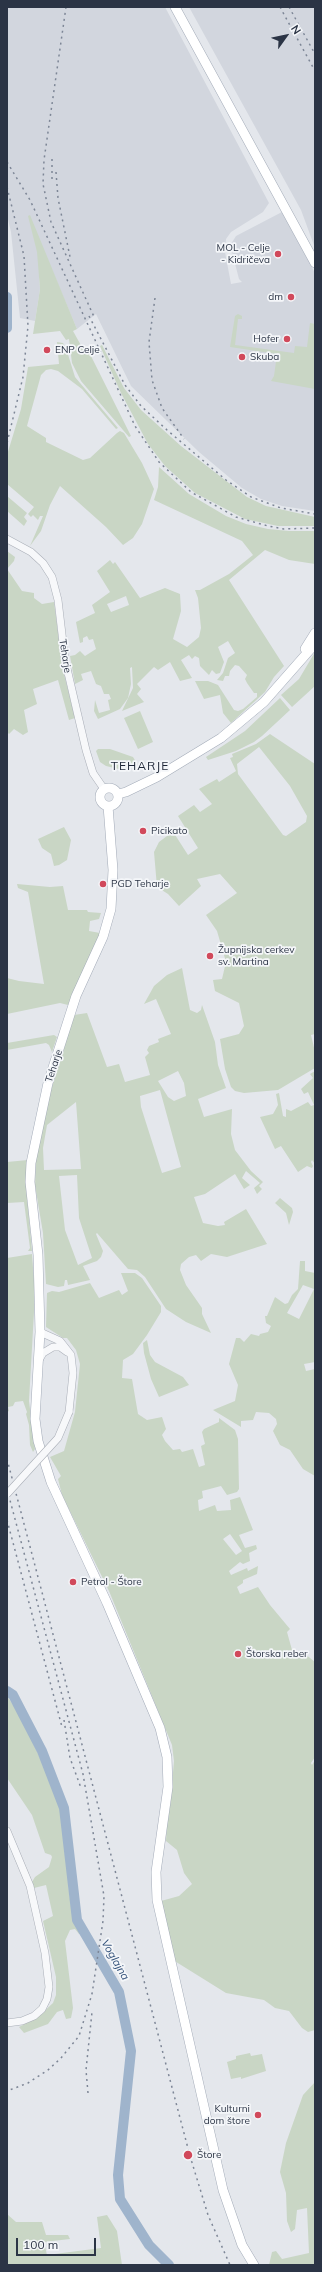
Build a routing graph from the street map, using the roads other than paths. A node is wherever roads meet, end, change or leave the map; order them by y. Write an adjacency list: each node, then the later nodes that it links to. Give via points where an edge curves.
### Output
1 (175, 7): 2 (main road)
2 (315, 263)
3 (7, 539): 7 (street, Teharje, via 31,552 43,563 52,577 58,600 65,660 86,750 93,773)
4 (315, 633): 6 (main road)
5 (315, 644): 6 (main road)
6 (293, 669): 8 (main road, via 264,702 221,738 156,777)
7 (104, 789): 8 (main road, via 112,788); 9 (main road, via 100,797 101,802)
8 (118, 794): 9 (main road, via 116,803)
9 (108, 806): 10 (main road, Teharje, via 113,870 111,909 104,937 76,996 48,1083 31,1163 30,1182 38,1255)
10 (40, 1332): 11 (street, via 60,1341 68,1349); 12 (main road, Teharje)
11 (71, 1357): 12 (street, via 64,1349 53,1348 43,1353); 13 (street, bridge, via 73,1373 69,1412 58,1438)
12 (38, 1364): 16 (main road, Teharje, via 35,1419 38,1441 51,1482 116,1623 160,1728 166,1750 168,1787 156,1872 157,1900 223,2190 242,2245)
13 (7, 1494)
14 (7, 1831): 15 (street, via 32,1897 45,1954 49,1987 42,2009 34,2016)
15 (7, 2023)
16 (254, 2265)

